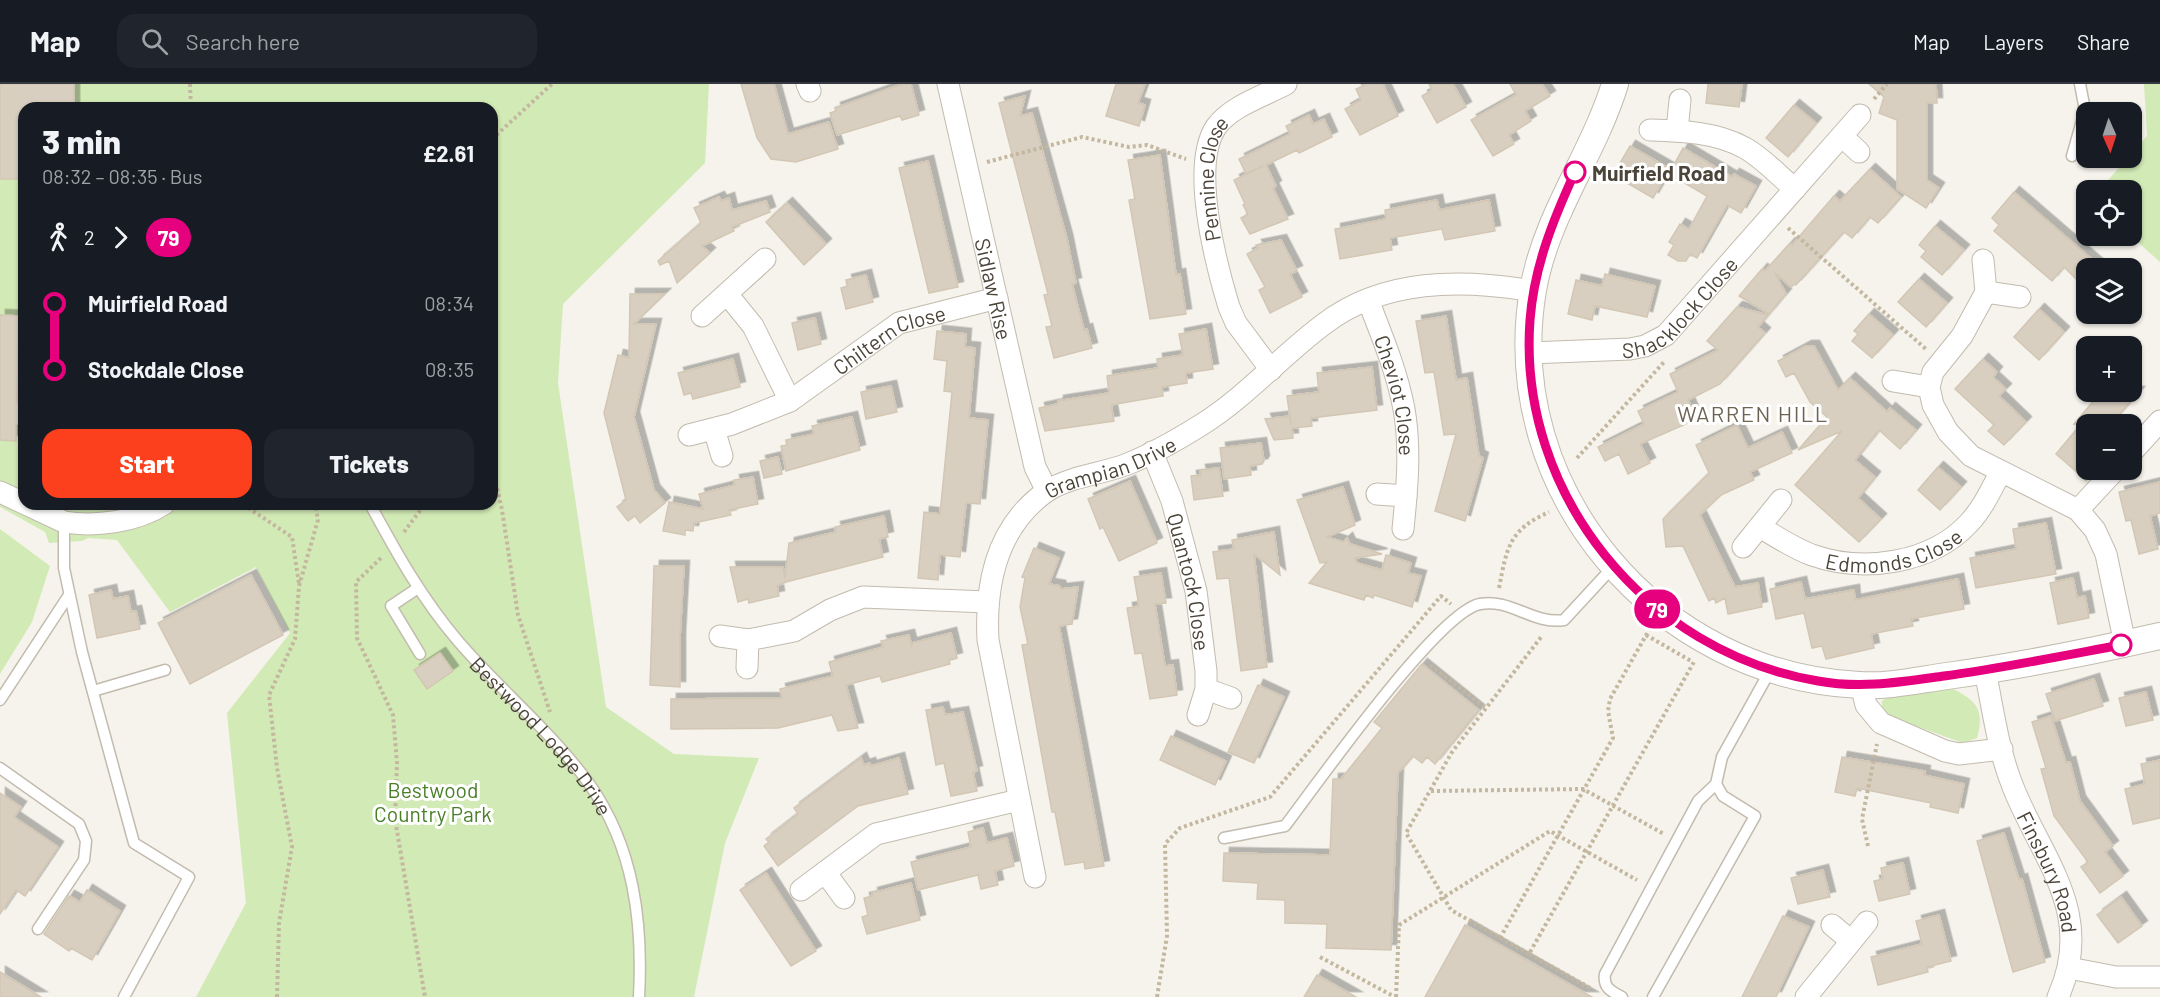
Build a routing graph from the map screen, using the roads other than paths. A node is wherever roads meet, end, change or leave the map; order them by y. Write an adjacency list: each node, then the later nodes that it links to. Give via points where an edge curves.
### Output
1 (1286, 84): 23 (street, Pennine Close, via 1225,118 1211,137 1204,165 1204,186 1229,306 1240,330)
2 (1614, 84): 15 (street, via 1551,225)
3 (2080, 84): 11 (lane, via 2085,110)
4 (951, 85): 19 (street, Sidlaw Rise)
5 (1680, 99): 8 (street)
6 (1860, 115): 9 (street, Shacklock Close)
7 (1650, 130): 8 (street)
8 (1677, 131): 12 (street, via 1716,137 1747,149)
9 (1842, 136): 10 (street); 12 (street, Shacklock Close)
10 (1859, 152)
11 (2072, 156)
12 (1795, 189): 22 (street, Shacklock Close, via 1657,341 1630,349)
13 (765, 259): 17 (street)
14 (1983, 260): 16 (street)
15 (1533, 291): 20 (street, Grampian Drive, via 1442,283 1418,285); 22 (street)
16 (1986, 292): 18 (street); 25 (street, via 1962,336 1933,372)
17 (727, 294): 21 (street); 26 (street, via 753,326)
18 (2020, 297)
19 (997, 298): 26 (street, Chiltern Close, via 899,323); 35 (street, Sidlaw Rise, via 1035,467)
20 (1368, 300): 23 (street, Grampian Drive, via 1324,323); 38 (street, Cheviot Close, via 1388,350 1404,409)
21 (702, 316)
22 (1530, 353): 49 (street, via 1540,426 1557,478)
23 (1271, 370): 31 (street, Grampian Drive, via 1203,425)
24 (1893, 381): 25 (street)
25 (1929, 387): 33 (street, via 1933,405 1948,432 1971,456)
26 (790, 401): 27 (street, Chiltern Close)
27 (714, 429): 29 (street, Chiltern Close); 32 (street)
28 (2156, 433): 30 (street)
29 (689, 435)
30 (2142, 444)
31 (1152, 452): 35 (street, Grampian Drive); 63 (street, Quantock Close, via 1172,501 1196,591)
32 (722, 456)
33 (2001, 473): 44 (street); 46 (street, Edmonds Close, via 1969,524 1933,549 1902,559 1868,564 1828,560 1794,547)
34 (2106, 480): 44 (street)
35 (1047, 491): 52 (street, Grampian Drive, via 1020,518 999,549)
36 (0, 492): 39 (street)
37 (1377, 494): 38 (street)
38 (1406, 496): 47 (street, Cheviot Close)
39 (18, 500)
40 (1781, 500): 46 (street)
41 (38, 510): 45 (street)
42 (150, 510): 45 (street, via 91,524)
43 (373, 510): 50 (lane, Bestwood Lodge Drive)
44 (2078, 510): 56 (street, via 2095,531 2106,554)
45 (64, 522): 51 (lane, via 64,568)
46 (1760, 527): 48 (street)
47 (1403, 529)
48 (1743, 547)
49 (1612, 568): 59 (street, via 1700,652); 72 (lane, via 1564,620 1553,622 1496,603 1461,612 1417,655 1286,826)
50 (418, 588): 57 (lane, via 391,606); 84 (lane, Bestwood Lodge Drive, via 458,641 590,785 609,818 625,858 640,918)
51 (69, 595): 64 (lane); 66 (lane)
52 (987, 602): 55 (street, via 863,597 794,631); 71 (street, Grampian Drive, via 991,666)
53 (720, 636): 55 (street)
54 (2160, 636): 56 (street)
55 (748, 640): 58 (street)
56 (2125, 644): 61 (street)
57 (420, 654)
58 (747, 668)
59 (1771, 669): 62 (street, via 1818,682); 70 (lane, via 1722,757)
60 (165, 670): 64 (lane)
61 (1985, 670): 62 (street); 68 (street, Finsbury Road)
62 (1861, 685): 68 (street, via 1866,705 1881,723 1945,751 1959,754)
63 (1206, 688): 65 (street); 67 (street, Quantock Close)
64 (93, 691): 83 (lane, via 134,843 189,877)
65 (1231, 698)
66 (0, 700)
67 (1197, 715)
68 (2002, 749): 81 (street, Finsbury Road, via 2013,787 2062,888 2072,936)
69 (0, 768): 79 (lane, via 79,824 86,841 84,860)
70 (1716, 784): 85 (lane, via 1698,801 1605,974 1608,990); 86 (lane, via 1723,796 1755,816)
71 (1019, 800): 73 (street, via 876,834); 74 (street, Grampian Drive)
72 (1224, 838)
73 (825, 872): 75 (street); 76 (street)
74 (1035, 878)
75 (801, 890)
76 (844, 898)
77 (1867, 922): 80 (street)
78 (1832, 925): 80 (street)
79 (38, 929)
80 (1851, 941): 87 (street)
81 (2069, 968): 82 (street, via 2116,977); 88 (street, Finsbury Road)
82 (2160, 977)
83 (124, 997)
84 (639, 997)
85 (1622, 997)
86 (1653, 997)
87 (1806, 997)
88 (2058, 997)

